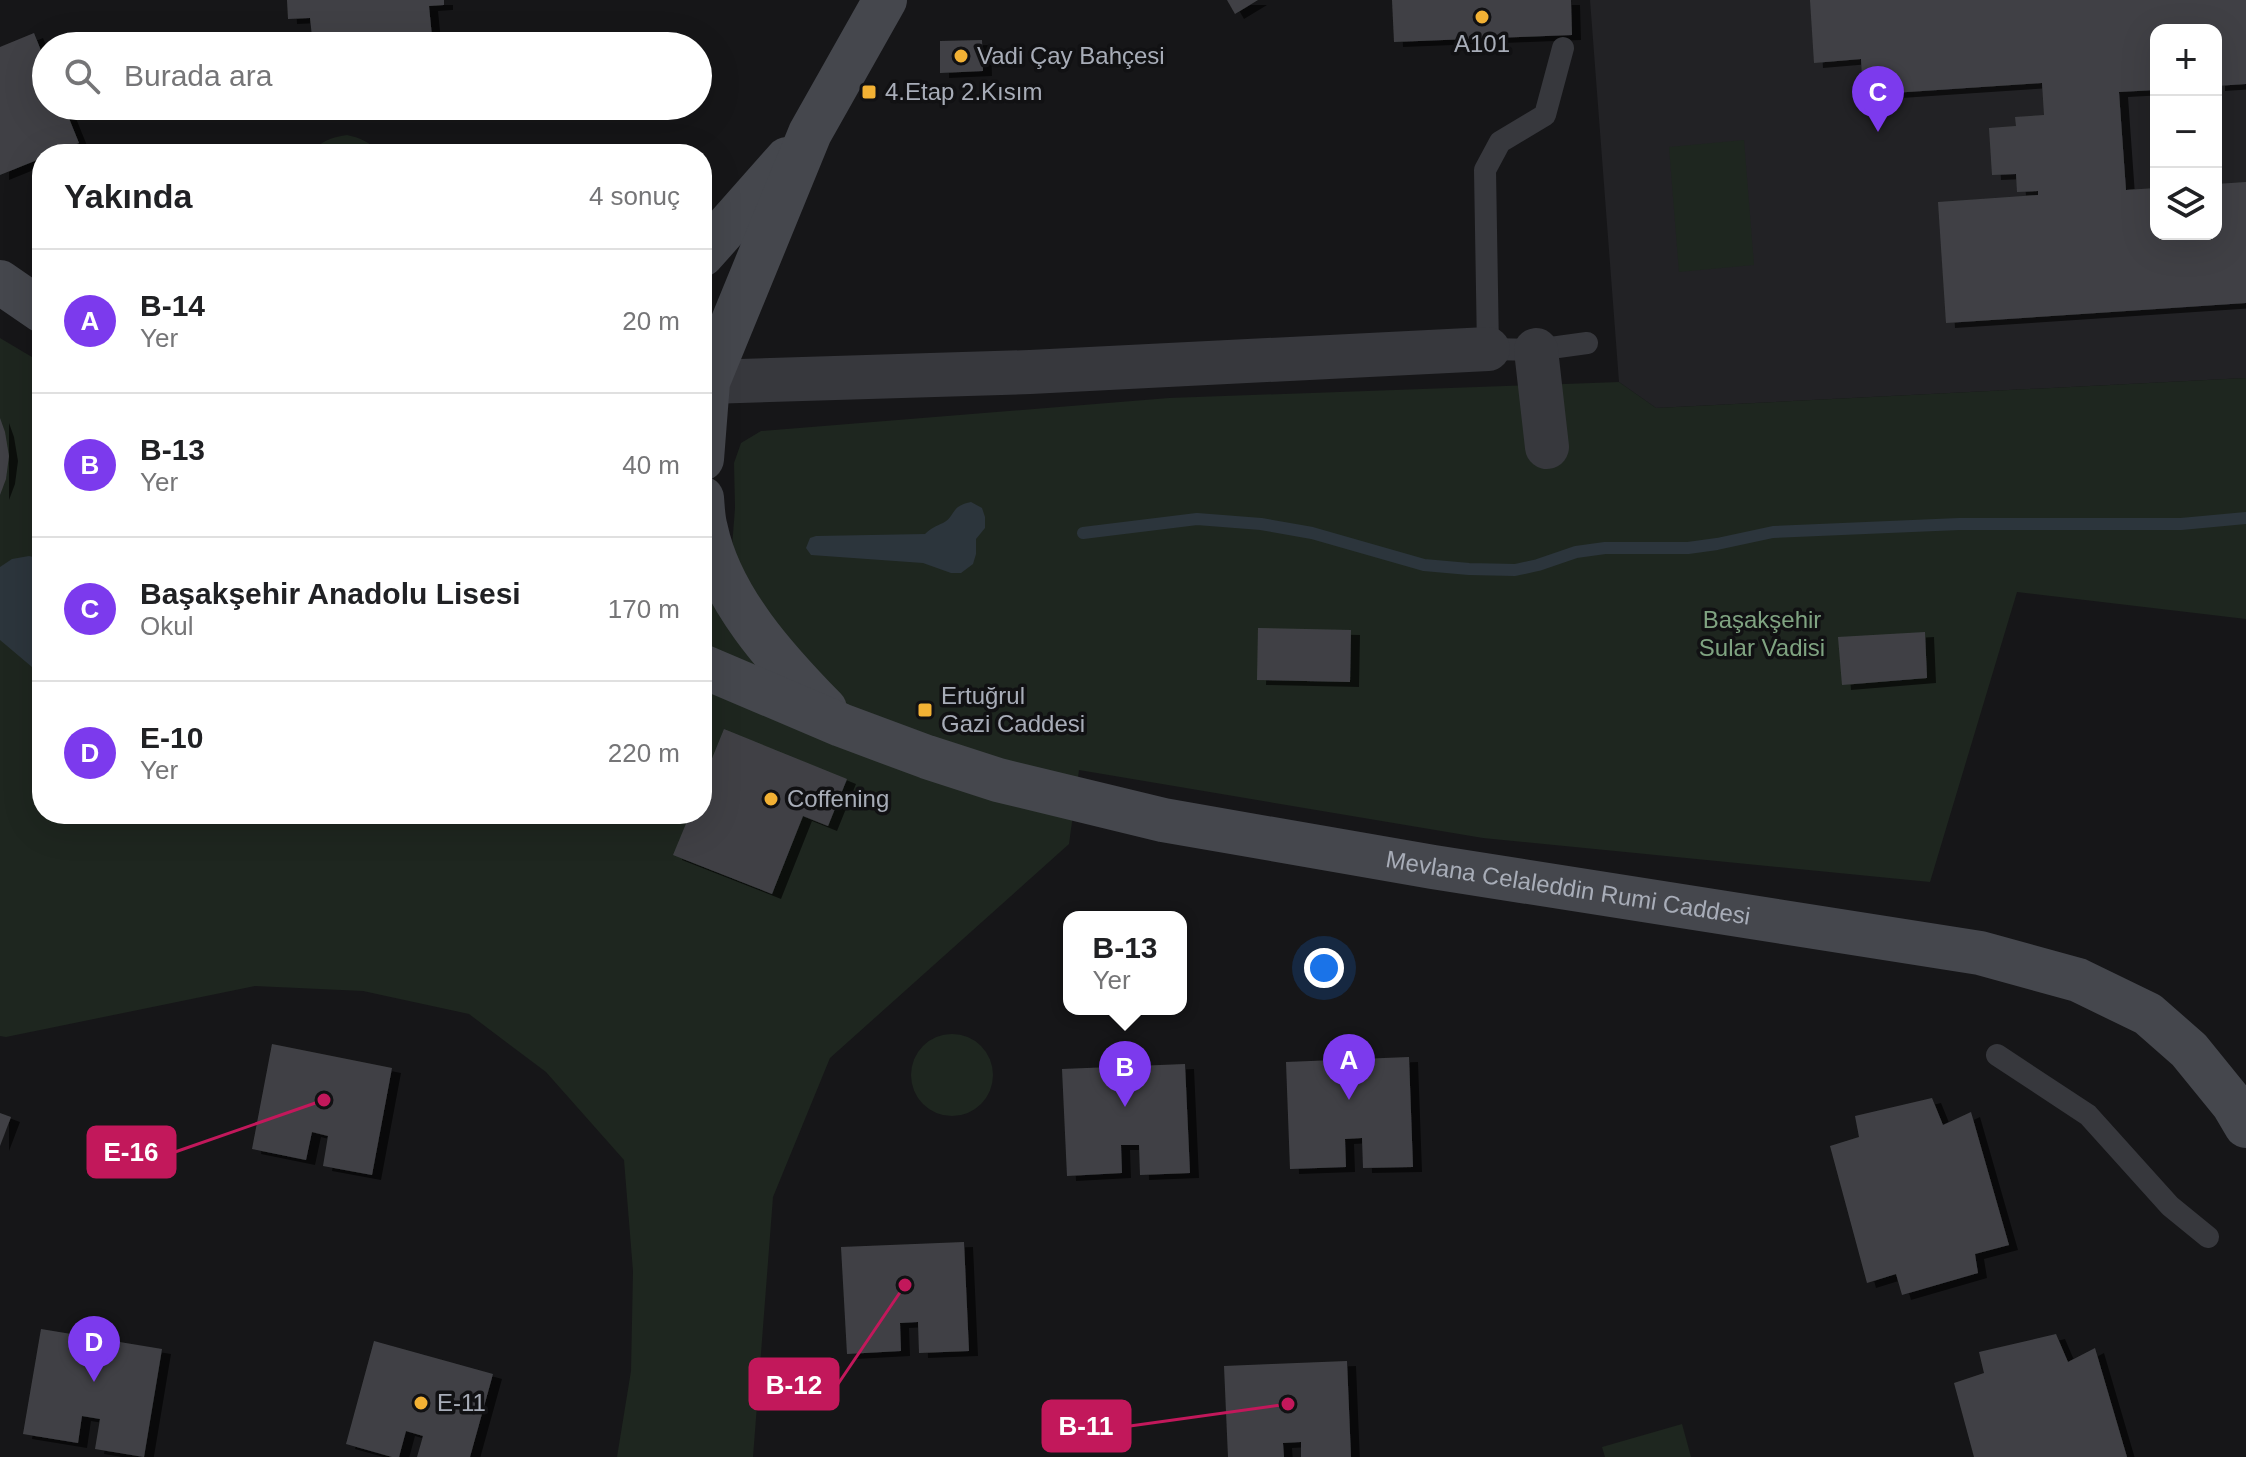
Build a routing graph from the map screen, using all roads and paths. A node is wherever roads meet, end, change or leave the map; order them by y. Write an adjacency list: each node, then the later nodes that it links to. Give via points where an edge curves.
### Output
1 (885, 0): 3 (street)
2 (1563, 48): 8 (lane, via 1545,115 1500,142 1485,170)
3 (810, 133): 4 (street); 10 (street)
4 (712, 244)
5 (0, 282): 6 (street)
6 (32, 304)
7 (1587, 343): 9 (lane)
8 (1488, 349): 9 (lane); 11 (street, via 1030,372)
9 (1536, 350): 12 (street)
10 (712, 364)
11 (712, 380)
12 (1547, 447)
13 (712, 546): 15 (street, via 757,633)
14 (712, 670): 15 (street, Mevlana Celaleddin Rumi Caddesi)
15 (841, 725): 17 (street, Mevlana Celaleddin Rumi Caddesi, via 998,780 1163,820 1980,953 2078,980 2148,1014 2189,1050)
16 (1997, 1055): 18 (lane, via 2088,1115 2170,1206)
17 (2246, 1126)
18 (2208, 1237)

